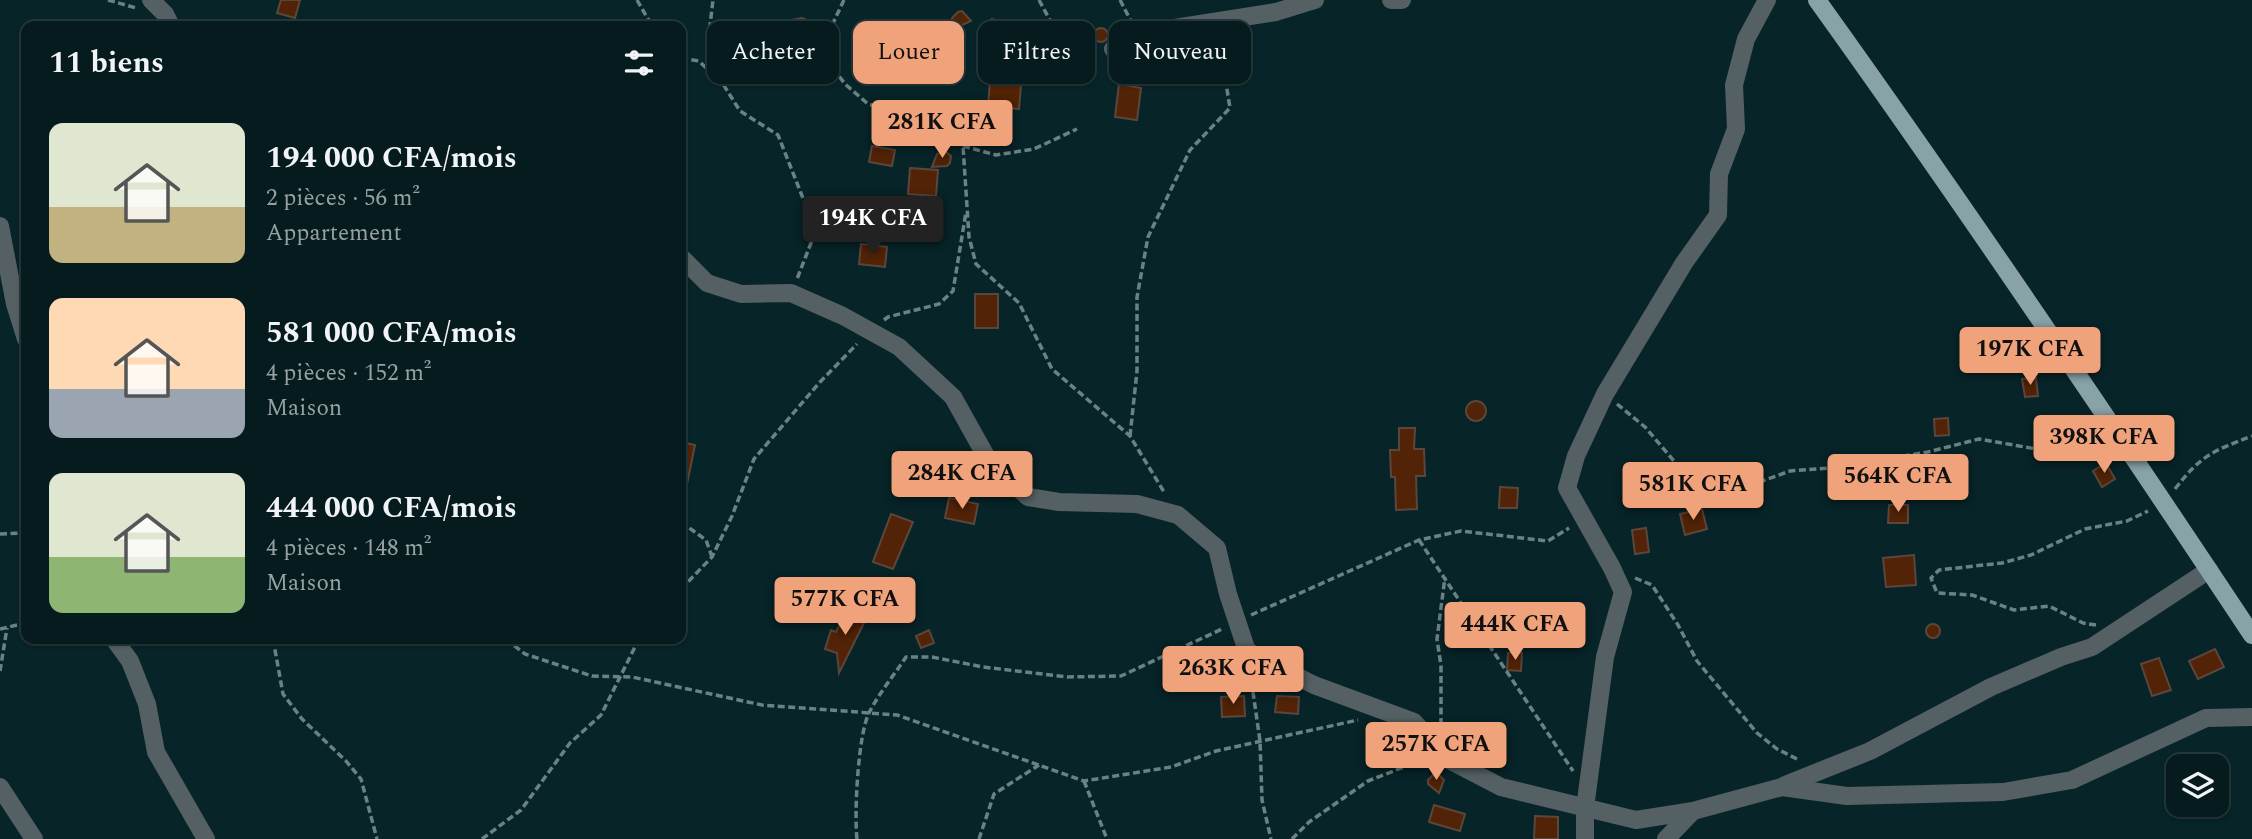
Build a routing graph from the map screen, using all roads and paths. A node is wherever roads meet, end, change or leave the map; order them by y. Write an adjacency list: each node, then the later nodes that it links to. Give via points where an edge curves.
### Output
1 (151, 0): 13 (street)
2 (637, 0): 14 (path)
3 (713, 0): 15 (path)
4 (844, 0): 23 (path, via 826,38 830,64 845,84 868,104 928,121)
5 (1038, 0): 18 (path, via 1065,38)
6 (1120, 0): 16 (path)
7 (1315, 0): 12 (street)
8 (1391, 0): 9 (street)
9 (1402, 0)
10 (1767, 0): 30 (street, via 1746,38 1734,85 1736,129 1719,174 1718,215)
11 (1817, 0): 33 (main road)
12 (1255, 15): 17 (street); 31 (path, via 1229,39 1223,65 1230,108 1190,150 1148,237 1138,297 1138,371)
13 (168, 21)
14 (649, 21)
15 (711, 21)
16 (1132, 21)
17 (1218, 21)
18 (1109, 48)
19 (686, 59): 20 (path)
20 (707, 68)
21 (723, 84): 27 (path, via 740,111 778,135 810,216 811,243)
22 (1077, 129): 23 (path, via 1034,149 996,155)
23 (963, 146): 24 (path)
24 (967, 206): 29 (path, via 953,291 939,304 888,317); 31 (path, via 976,264 1019,303 1052,369)
25 (0, 226): 28 (street)
26 (686, 262): 27 (street, via 708,283 741,294)
27 (791, 293): 29 (street)
28 (21, 323)
29 (870, 331): 35 (street, via 899,347 953,397 987,458 1028,497 1137,504); 41 (path, via 754,459)
30 (1605, 394): 33 (path, via 1645,427 1690,480 1717,492 1790,471 1916,454 1979,439 2071,455); 36 (street, via 1576,456 1567,488)
31 (1130, 436): 35 (path)
32 (2252, 436): 34 (path, via 2215,451 2192,467)
33 (2131, 453): 34 (main road)
34 (2165, 503): 43 (main road); 48 (path, via 2127,521 2085,529 2031,555 1939,570 1931,578 1937,593 1972,595 2014,610 2049,606 2082,623)
35 (1178, 515): 45 (street, via 1217,548)
36 (1583, 519): 40 (path, via 1548,541 1461,531); 42 (street)
37 (686, 526): 41 (path, via 706,540)
38 (21, 533): 39 (path)
39 (0, 534)
40 (1419, 540): 45 (path); 67 (path)
41 (712, 557): 44 (path)
42 (1612, 568): 63 (path, via 1652,585 1697,661 1757,733); 67 (street, via 1623,592 1605,657)
43 (2209, 570): 48 (street); 50 (main road)
44 (686, 584)
45 (1237, 621): 55 (street); 58 (path, via 1121,676 1067,677 906,657)
46 (21, 624): 47 (path)
47 (7, 628): 49 (path); 56 (path)
48 (2120, 628): 63 (street, via 2092,647 1991,687 1870,751)
49 (0, 629)
50 (2252, 635)
51 (118, 644): 70 (street, via 130,661 147,704 156,752)
52 (274, 644): 71 (path, via 283,694 360,779)
53 (512, 644): 57 (path, via 525,654 592,676)
54 (636, 644): 57 (path)
55 (1247, 651): 59 (street, via 1314,685); 61 (path)
56 (0, 671)
57 (620, 676): 58 (path, via 762,705); 72 (path, via 601,715 570,743 521,810)
58 (868, 713): 62 (path, via 897,715); 73 (path, via 859,760)
59 (1391, 714): 61 (path); 67 (street, via 1414,722 1449,760 1501,787)
60 (2252, 717): 66 (street, via 2206,718 2072,780 2003,792 1847,796)
61 (1260, 741): 64 (path, via 1171,767); 76 (path, via 1262,800)
62 (1039, 765): 64 (path); 74 (path, via 993,794)
63 (1820, 771): 66 (street)
64 (1084, 781): 75 (path)
65 (0, 787): 69 (street)
66 (1782, 787): 68 (street)
67 (1586, 799): 68 (street, via 1636,820); 77 (street)
68 (1693, 811): 78 (street)
69 (34, 839)
70 (206, 839)
71 (377, 839)
72 (482, 839)
73 (857, 839)
74 (979, 839)
75 (1107, 839)
76 (1271, 839)
77 (1585, 839)
78 (1666, 839)

